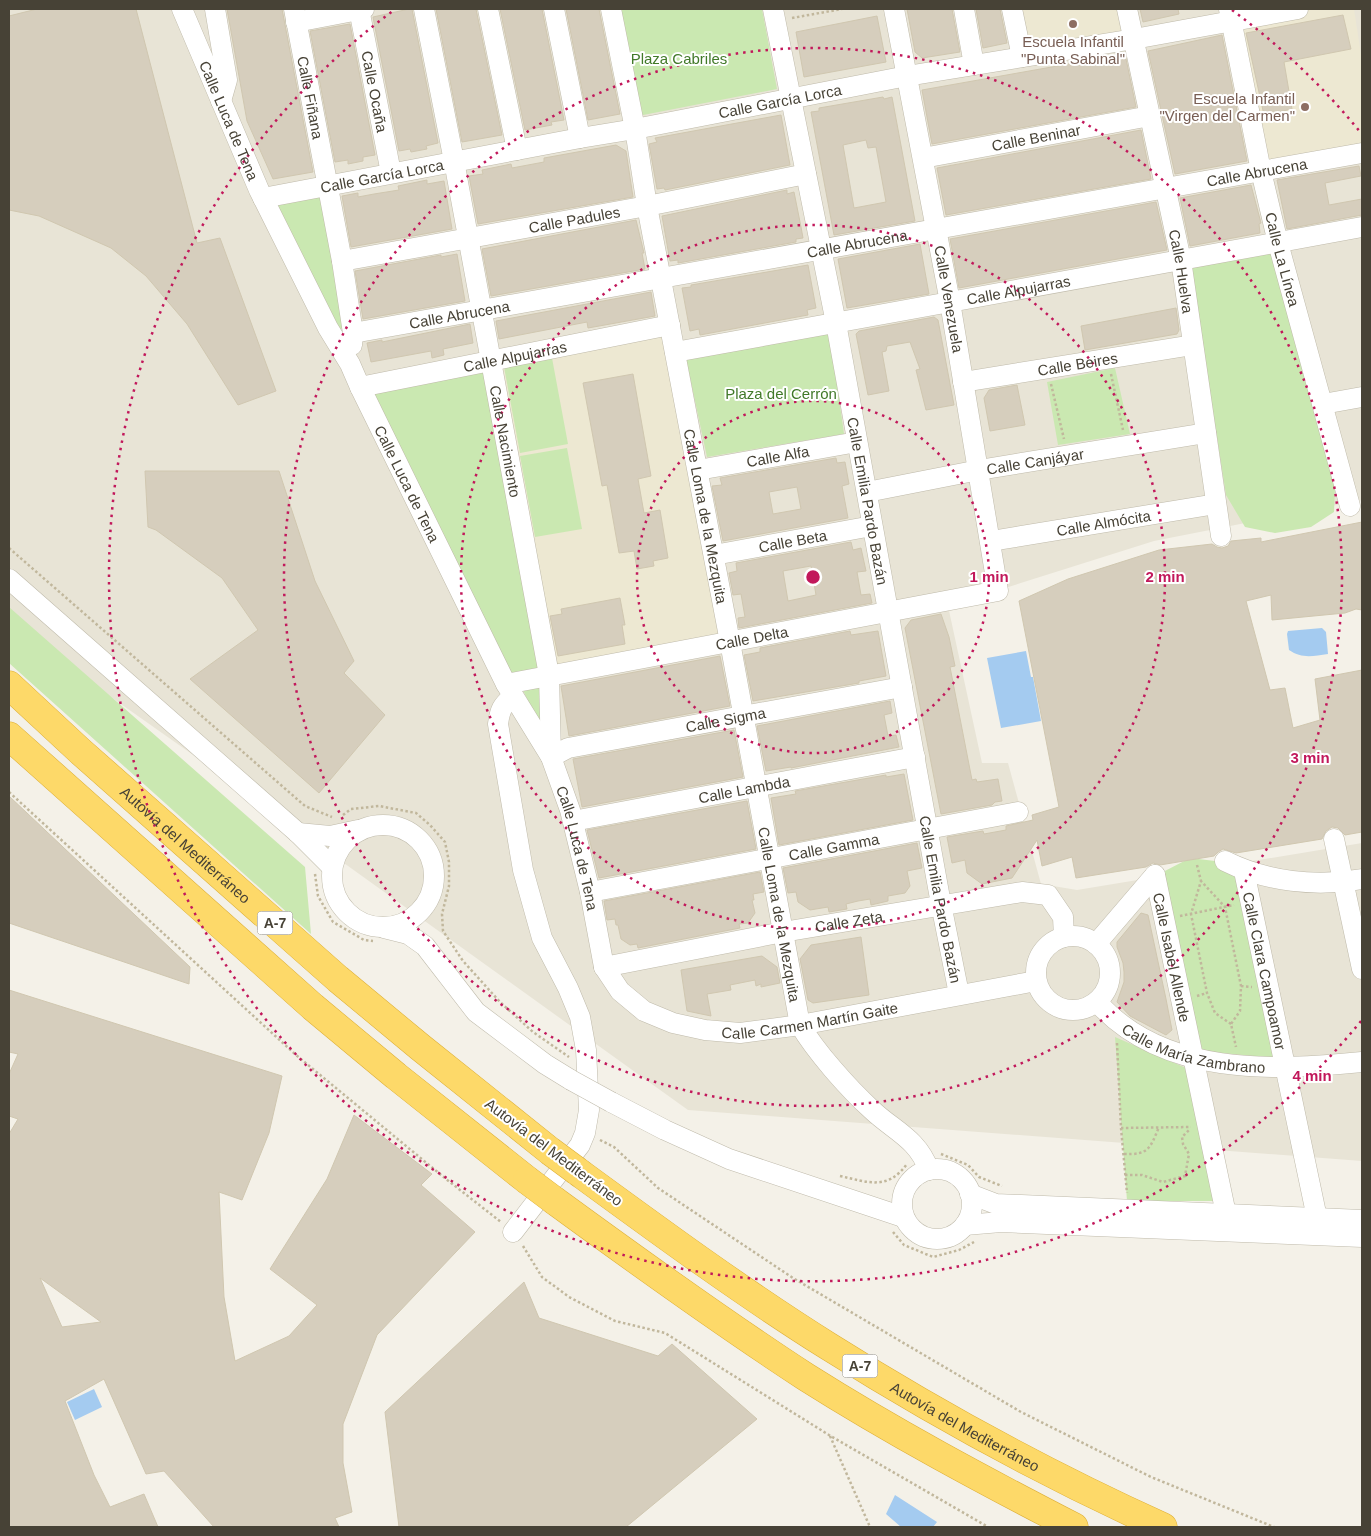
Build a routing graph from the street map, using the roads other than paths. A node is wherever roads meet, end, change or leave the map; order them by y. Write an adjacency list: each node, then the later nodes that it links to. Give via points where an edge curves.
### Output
1 (182, 9): 21 (street, Calle Luca de Tena)
2 (215, 9): 21 (street, via 227,80)
3 (361, 9): 14 (street); 30 (street, Calle Ocaña)
4 (424, 9): 28 (street, Calle Nacimiento)
5 (488, 9): 25 (street)
6 (554, 9): 24 (street)
7 (611, 9): 23 (street, Calle Loma de la Mezquita)
8 (894, 9): 19 (street, Calle Venezuela)
9 (964, 9): 18 (street)
10 (1012, 9): 17 (street)
11 (1128, 9): 16 (street, Calle Huelva)
12 (1298, 9): 13 (street, Calle García Lorca)
13 (1230, 14): 16 (street, Calle García Lorca); 29 (street, Calle La Línea)
14 (295, 15): 32 (street, Calle Fiñana)
15 (774, 15): 20 (street, Calle Emilia Pardo Bazán)
16 (1134, 39): 17 (street, Calle García Lorca); 22 (street, Calle Huelva)
17 (1022, 57): 18 (street, Calle García Lorca)
18 (974, 65): 19 (street, Calle García Lorca)
19 (907, 76): 20 (street, Calle García Lorca); 27 (street, Calle Venezuela)
20 (791, 98): 23 (street, Calle García Lorca); 31 (street, Calle Emilia Pardo Bazán)
21 (221, 101): 34 (street, Calle Luca de Tena)
22 (1150, 116): 27 (street, Calle Beninar); 33 (street, Calle Huelva)
23 (635, 129): 24 (street, Calle García Lorca); 35 (street, Calle Loma de la Mezquita)
24 (580, 138): 25 (street, Calle García Lorca)
25 (517, 150): 28 (street, Calle García Lorca)
26 (1362, 153): 29 (street, Calle Abrucena)
27 (923, 158): 37 (street, Calle Venezuela)
28 (454, 162): 30 (street, Calle García Lorca); 38 (street, Calle Nacimiento)
29 (1261, 170): 33 (street, Calle Abrucena); 39 (street, Calle La Línea)
30 (391, 174): 32 (street, Calle García Lorca)
31 (806, 174): 35 (street, Calle Padules); 40 (street, Calle Emilia Pardo Bazán)
32 (328, 185): 34 (street, Calle García Lorca); 42 (street, Calle Fiñana)
33 (1166, 188): 37 (street, Calle Abrucena); 41 (street, Calle Huelva)
34 (263, 198): 52 (street, Calle Luca de Tena, via 328,328)
35 (647, 206): 38 (street, Calle Padules); 43 (street, Calle Loma de la Mezquita)
36 (1362, 226): 39 (street, Calle Alpujarras)
37 (936, 228): 40 (street, Calle Abrucena); 44 (street, Calle Venezuela)
38 (468, 238): 42 (street, Calle Padules); 45 (street, Calle Nacimiento)
39 (1278, 243): 41 (street, Calle Alpujarras); 56 (street, Calle La Línea)
40 (821, 248): 43 (street, Calle Abrucena); 46 (street, Calle Emilia Pardo Bazán)
41 (1181, 260): 44 (street, Calle Alpujarras); 49 (street, Calle Huelva)
42 (342, 261): 48 (street, Calle Fiñana)
43 (661, 277): 45 (street, Calle Abrucena); 47 (street, Calle Loma de la Mezquita)
44 (950, 302): 46 (street, Calle Alpujarras); 53 (street, Calle Venezuela)
45 (481, 309): 48 (street, Calle Abrucena); 51 (street, Calle Nacimiento)
46 (836, 323): 50 (street, Calle Alpujarras); 58 (street, Calle Emilia Pardo Bazán)
47 (670, 324): 50 (street, Calle Loma de la Mezquita); 51 (street, Calle Alpujarras)
48 (353, 333): 52 (street, Calle Fiñana)
49 (1193, 345): 53 (street, Calle Beires); 57 (street, Calle Huelva)
50 (675, 352): 59 (street, Calle Loma de la Mezquita)
51 (491, 360): 54 (street, Calle Alpujarras); 72 (street, Calle Nacimiento)
52 (350, 364): 54 (street, Calle Luca de Tena)
53 (963, 382): 60 (street, Calle Venezuela)
54 (360, 387): 75 (street, Calle Luca de Tena)
55 (1362, 397): 56 (street)
56 (1323, 404): 63 (street, Calle La Línea)
57 (1206, 433): 60 (street, Calle Canjáyar); 62 (street, Calle Huelva)
58 (857, 442): 59 (street, Calle Alfa); 61 (street, Calle Emilia Pardo Bazán)
59 (698, 470): 67 (street, Calle Loma de la Mezquita)
60 (979, 470): 61 (street, Calle Canjáyar); 66 (street, Calle Venezuela)
61 (866, 492): 64 (street, Calle Emilia Pardo Bazán)
62 (1216, 504): 65 (street, Calle Huelva); 66 (street, Calle Almócita)
63 (1350, 506)
64 (872, 526): 67 (street, Calle Beta); 70 (street, Calle Emilia Pardo Bazán)
65 (1221, 536)
66 (991, 541): 69 (street, Calle Venezuela)
67 (714, 555): 71 (street, Calle Loma de la Mezquita)
68 (9, 579): 85 (street)
69 (998, 591): 70 (street, Calle Delta)
70 (888, 612): 71 (street, Calle Delta); 74 (street, Calle Emilia Pardo Bazán)
71 (730, 642): 72 (street, Calle Delta); 76 (street, Calle Loma de la Mezquita)
72 (549, 675): 75 (street, Calle Delta); 78 (street, Calle Nacimiento)
73 (9, 685): 121 (highway, Autovía del Mediterráneo / A-7, bridge, via 338,979 577,1171 707,1265 903,1392 1068,1482)
74 (902, 687): 76 (street, Calle Sigma); 79 (street, Calle Emilia Pardo Bazán)
75 (510, 690): 78 (street, Calle Luca de Tena); 118 (street, via 499,712 498,724 522,870 542,938 580,1017 586,1050 589,1110 580,1145)
76 (744, 716): 78 (street, Calle Sigma, via 568,748); 80 (street, Calle Loma de la Mezquita)
77 (9, 736): 120 (highway, A-7, bridge, via 313,1007 555,1201 678,1290 806,1376 884,1424)
78 (551, 757): 82 (street, Calle Luca de Tena)
79 (914, 757): 80 (street, Calle Lambda); 84 (street, Calle Emilia Pardo Bazán)
80 (757, 787): 82 (street, Calle Lambda); 87 (street, Calle Loma de la Mezquita)
81 (1018, 812): 84 (street, Calle Gamma)
82 (573, 821): 92 (street, Calle Luca de Tena)
83 (361, 829): 85 (street, via 330,836); 89 (street, via 347,839); 94 (street, via 377,825 394,826 410,832 423,843 431,858 434,875)
84 (928, 829): 87 (street, Calle Gamma); 93 (street, Calle Emilia Pardo Bazán)
85 (298, 833): 89 (street)
86 (1334, 839): 91 (street)
87 (770, 858): 92 (street, Calle Gamma); 96 (street, Calle Loma de la Mezquita)
88 (1225, 861): 90 (street)
89 (332, 867): 95 (street, via 332,883 341,904 358,920)
90 (1244, 871): 91 (street, via 1291,882 1328,884); 108 (street, Calle Clara Campoamor)
91 (1353, 881): 101 (street)
92 (590, 892): 100 (street, Calle Luca de Tena)
93 (941, 904): 96 (street, Calle Zeta); 97 (street, Calle Zeta, via 1022,892 1048,895 1063,917); 103 (street, Calle Emilia Pardo Bazán)
94 (424, 906): 95 (street, via 401,923); 99 (street)
95 (373, 926): 99 (street, via 408,934)
96 (783, 932): 100 (street, Calle Zeta); 105 (street, Calle Loma de la Mezquita)
97 (1064, 937): 98 (street, via 1076,936); 102 (street, via 1044,949 1038,958)
98 (1096, 944): 104 (street, via 1104,952 1110,973 1109,983); 106 (street, Calle Isabel Allende, via 1155,875)
99 (425, 946): 112 (street, bridge, via 476,1012 545,1064 665,1130 729,1159)
100 (604, 966): 105 (street, Calle Carmen Martín Gaite, via 620,990 644,1011 673,1023 740,1033)
101 (1362, 969)
102 (1036, 981): 103 (street, Calle Carmen Martín Gaite); 104 (street, via 1045,998 1061,1009 1080,1010)
103 (959, 994): 105 (street, Calle Carmen Martín Gaite)
104 (1097, 1002): 106 (street, Calle María Zambrano, via 1131,1031 1173,1052)
105 (800, 1025): 109 (street, via 809,1040 872,1110 911,1141)
106 (1193, 1057): 108 (street, Calle María Zambrano, via 1240,1065); 113 (street, Calle Isabel Allende)
107 (1362, 1062): 108 (street, Calle María Zambrano)
108 (1286, 1067): 115 (street, Calle Clara Campoamor)
109 (929, 1170): 110 (street); 111 (street, via 954,1174)
110 (910, 1180): 112 (street, via 888,1195 868,1198); 114 (street, via 902,1198)
111 (970, 1194): 113 (street, via 996,1204); 117 (street, via 971,1211)
112 (842, 1196): 114 (street)
113 (1226, 1214): 115 (street)
114 (903, 1217): 117 (street, via 914,1232 932,1239 950,1237)
115 (1317, 1218): 116 (street)
116 (1362, 1220)
117 (965, 1226): 119 (street, via 1001,1222)
118 (514, 1232)
119 (1362, 1237)
120 (1074, 1527)
121 (1163, 1527)

